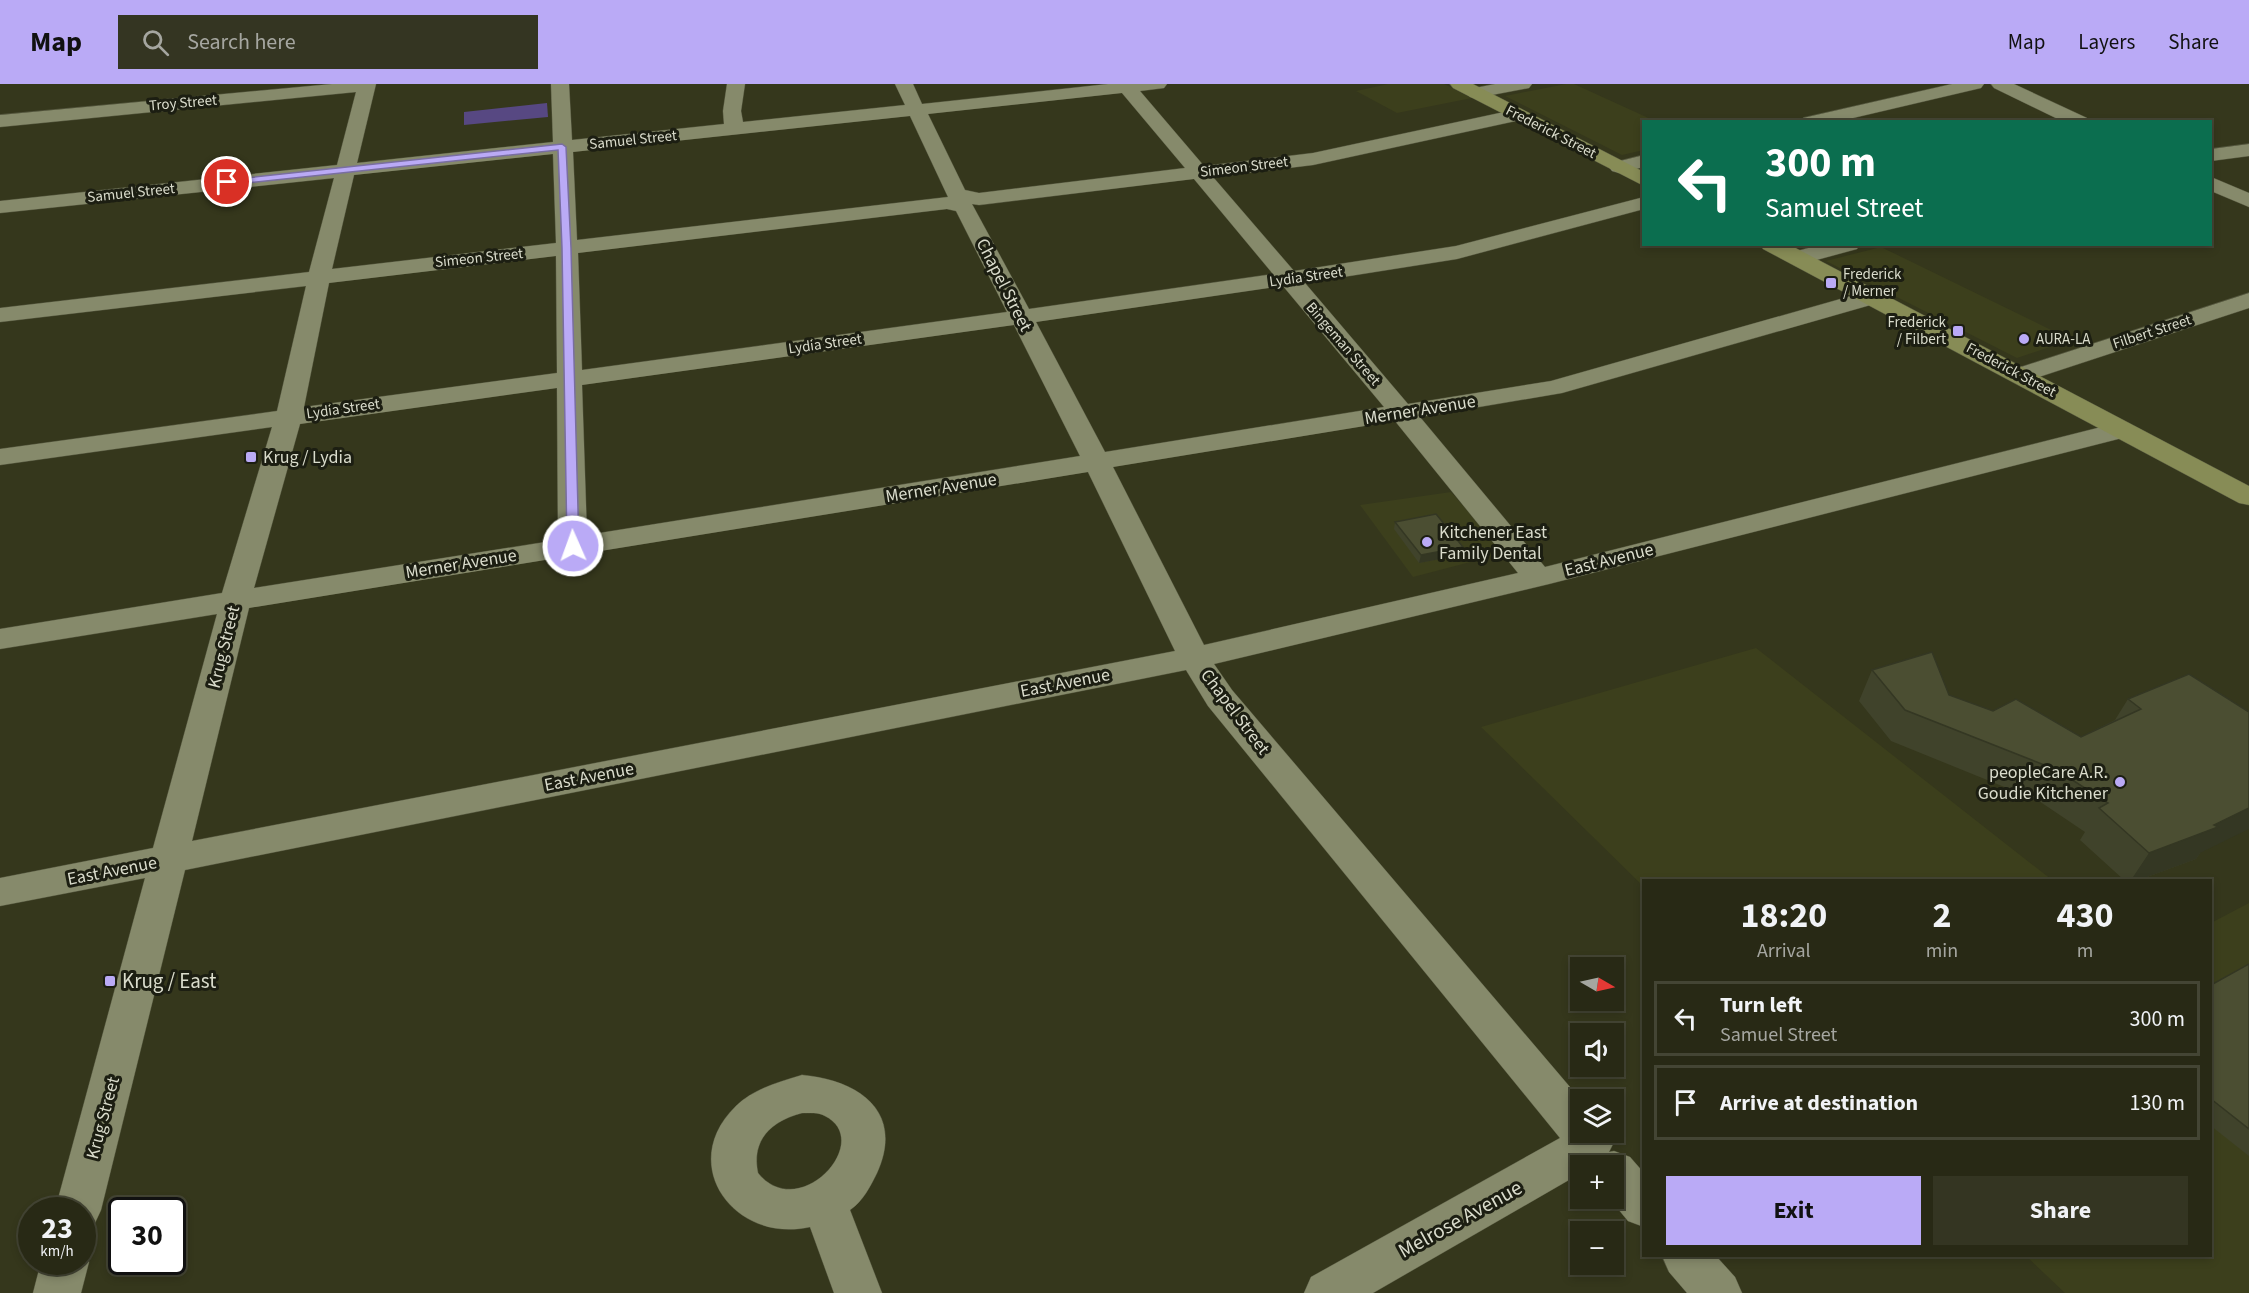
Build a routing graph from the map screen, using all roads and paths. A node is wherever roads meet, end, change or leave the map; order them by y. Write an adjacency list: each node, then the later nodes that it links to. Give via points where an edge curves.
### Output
1 (560, 84): 18 (street)
2 (736, 84): 17 (street)
3 (904, 84): 12 (street, Chapel Street)
4 (1158, 84): 10 (street, Samuel Street)
5 (1459, 84): 11 (main road, Frederick Street)
6 (1523, 84): 11 (street)
7 (1975, 84): 14 (street)
8 (2000, 84): 15 (street)
9 (367, 85): 16 (street, Troy Street); 23 (street, Krug Street)
10 (1125, 86): 12 (street, Samuel Street); 24 (street, Bingeman Street)
11 (1476, 93): 13 (main road, Frederick Street)
12 (917, 109): 17 (street, Samuel Street); 27 (street, Chapel Street)
13 (1518, 115): 22 (main road, Frederick Street); 24 (street, Simeon Street, via 1313,159)
14 (1819, 120)
15 (2076, 120)
16 (0, 121)
17 (734, 129): 18 (street, Samuel Street)
18 (562, 147): 23 (street, Samuel Street); 33 (street)
19 (2249, 150): 20 (street)
20 (2212, 155)
21 (1642, 161): 22 (street)
22 (1618, 167): 25 (main road, Frederick Street)
23 (345, 170): 30 (street, Samuel Street); 35 (street, Krug Street)
24 (1199, 173): 27 (street, Simeon Street); 36 (street, Bingeman Street)
25 (1642, 179)
26 (2212, 183): 28 (street)
27 (962, 201): 33 (street, Simeon Street); 40 (street, Chapel Street)
28 (2249, 201)
29 (1642, 204): 36 (street, Lydia Street, via 1457,252)
30 (0, 207)
31 (1775, 246): 34 (main road, Frederick Street)
32 (1842, 246): 34 (street)
33 (567, 248): 35 (street, Simeon Street); 42 (street)
34 (1798, 258): 37 (main road, Frederick Street)
35 (319, 276): 39 (street, Simeon Street); 44 (street, Krug Street)
36 (1288, 280): 40 (street, Lydia Street); 43 (street, Bingeman Street)
37 (1873, 297): 41 (main road, Frederick Street); 43 (street, Merner Avenue, via 1553,388)
38 (2249, 300): 41 (street, Filbert Street)
39 (0, 315)
40 (1020, 318): 42 (street, Lydia Street); 47 (street, Chapel Street)
41 (2021, 375): 45 (main road, Frederick Street)
42 (570, 378): 44 (street, Lydia Street); 49 (street)
43 (1403, 413): 47 (street, Merner Avenue); 50 (street, Bingeman Street)
44 (289, 416): 46 (street, Lydia Street); 51 (street, Krug Street)
45 (2121, 430): 48 (main road, Frederick Street); 50 (street, East Avenue)
46 (0, 457)
47 (1097, 462): 49 (street, Merner Avenue); 53 (street, Chapel Street)
48 (2249, 497)
49 (573, 546): 51 (street, Merner Avenue)
50 (1538, 578): 53 (street, East Avenue)
51 (236, 600): 52 (street, Merner Avenue); 54 (street, Krug Street)
52 (0, 639)
53 (1194, 658): 54 (street, East Avenue); 56 (street, Chapel Street, via 1220,698)
54 (170, 860): 55 (street, East Avenue); 57 (street, Krug Street)
55 (0, 892)
56 (1596, 1149): 59 (street, Chapel Street); 64 (street, Melrose Avenue)
57 (81, 1197)
58 (824, 1202): 63 (street)
59 (1642, 1204)
60 (1687, 1257): 65 (street)
61 (62, 1275): 62 (street)
62 (57, 1293)
63 (858, 1293)
64 (1328, 1293)
65 (1718, 1293)

